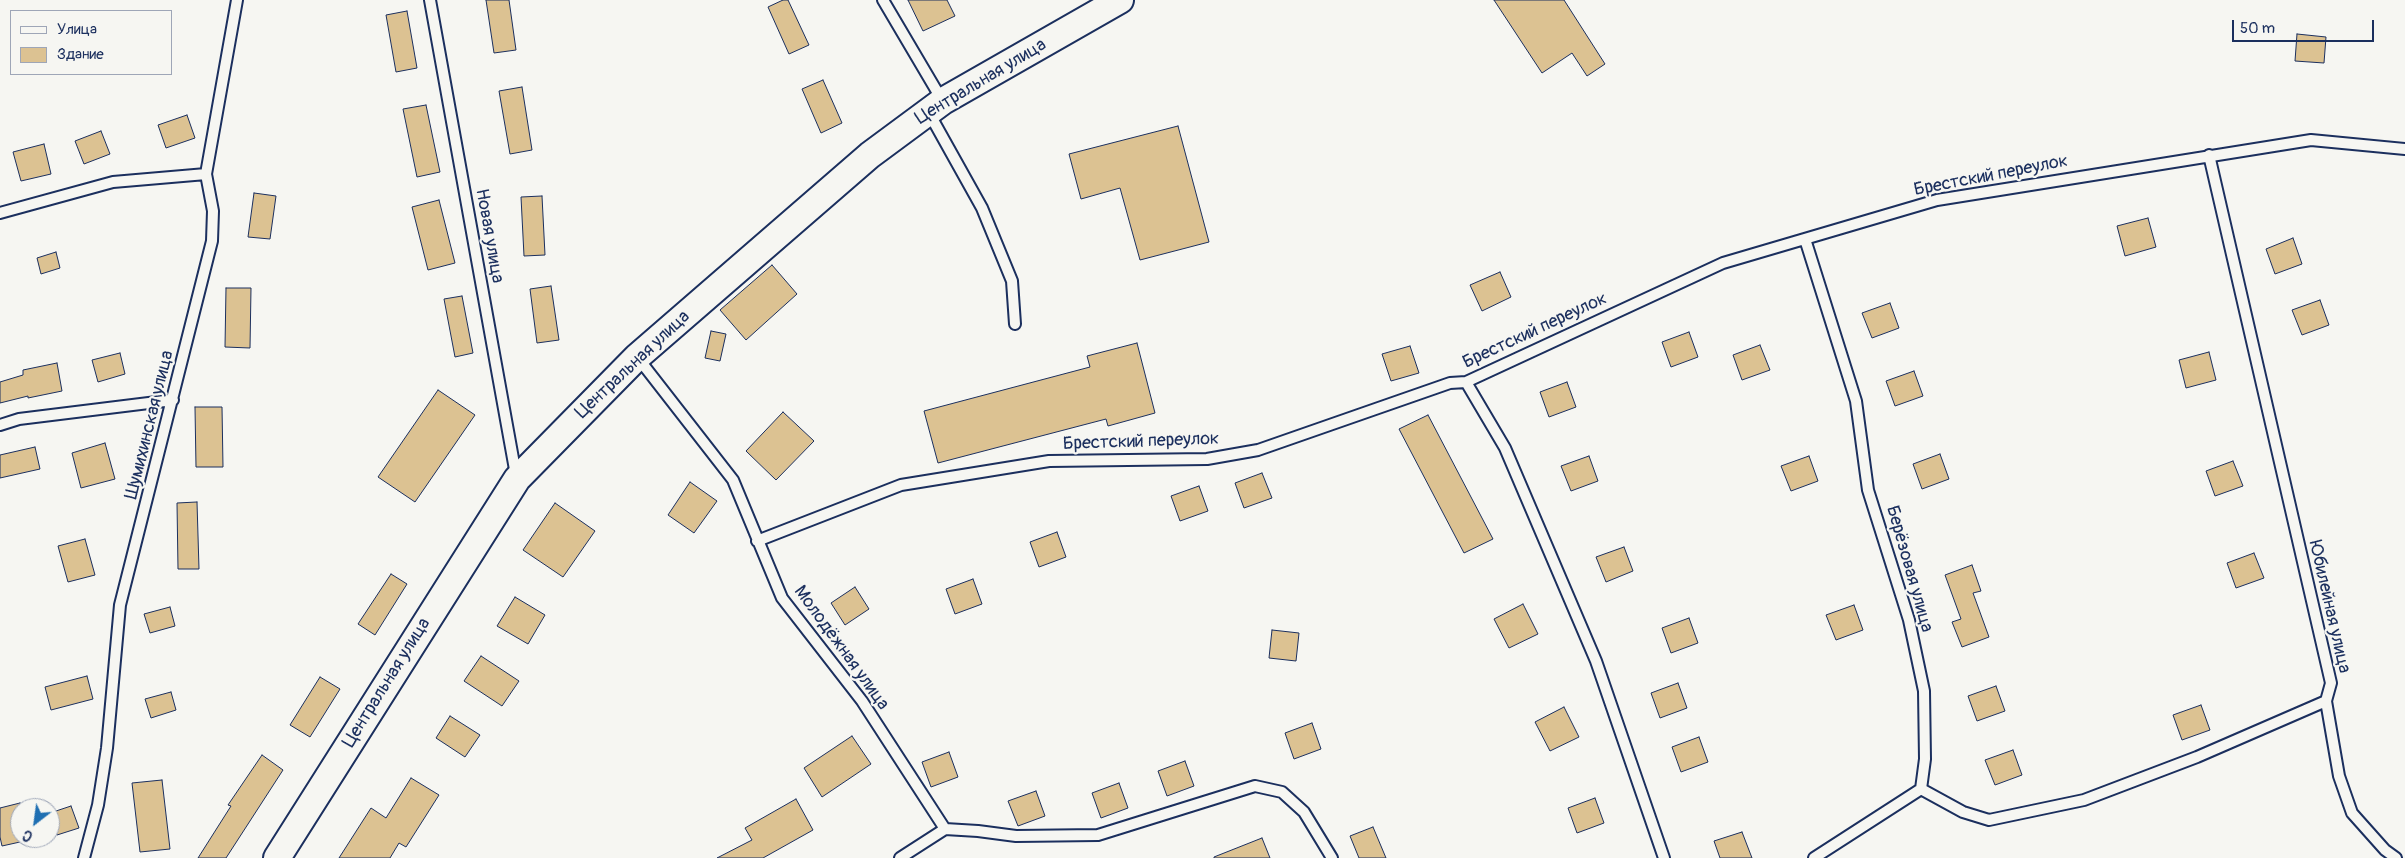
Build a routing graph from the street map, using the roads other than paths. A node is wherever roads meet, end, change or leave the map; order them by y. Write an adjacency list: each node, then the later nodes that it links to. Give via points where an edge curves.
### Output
1 (237, 0): 8 (lane, Шумихинская улица)
2 (430, 0): 16 (lane, Новая улица)
3 (883, 0): 5 (lane)
4 (1120, 0): 5 (street, Центральная улица)
5 (936, 106): 11 (lane, via 1012,281); 12 (street, Центральная улица, via 870,155)
6 (2405, 149): 7 (lane, Брестский переулок, via 2311,140)
7 (2208, 155): 10 (lane, Брестский переулок, via 1937,200); 18 (lane, Юбилейная улица, via 2331,683)
8 (206, 174): 9 (lane, via 113,182); 14 (lane, Шумихинская улица, via 213,211 212,241)
9 (0, 213)
10 (1806, 239): 13 (lane, Брестский переулок, via 1723,263); 19 (lane, Берёзовая улица, via 1856,401 1868,490 1909,620 1924,691 1925,759)
11 (1015, 324)
12 (637, 358): 16 (street, Центральная улица); 17 (lane, Молодёжная улица, via 733,480)
13 (1466, 382): 17 (lane, Брестский переулок, via 1450,383 1258,450 1208,459 1049,460 901,484); 25 (lane, via 1505,448 1596,661)
14 (173, 400): 15 (lane); 21 (lane, Шумихинская улица, via 120,605 98,805)
15 (0, 425)
16 (517, 479): 22 (street, Центральная улица)
17 (757, 541): 20 (lane, Молодёжная улица, via 782,598 862,701)
18 (2326, 701): 19 (lane, via 2197,757 2084,800 1989,820 1963,812); 27 (lane, Юбилейная улица, via 2339,776 2352,812 2384,850)
19 (1921, 789): 26 (lane)
20 (945, 829): 23 (lane); 24 (lane, via 1016,836 1098,835 1255,786 1282,792 1304,812)
21 (84, 858)
22 (277, 858)
23 (900, 858)
24 (1332, 858)
25 (1664, 858)
26 (1814, 858)
27 (2396, 858)

